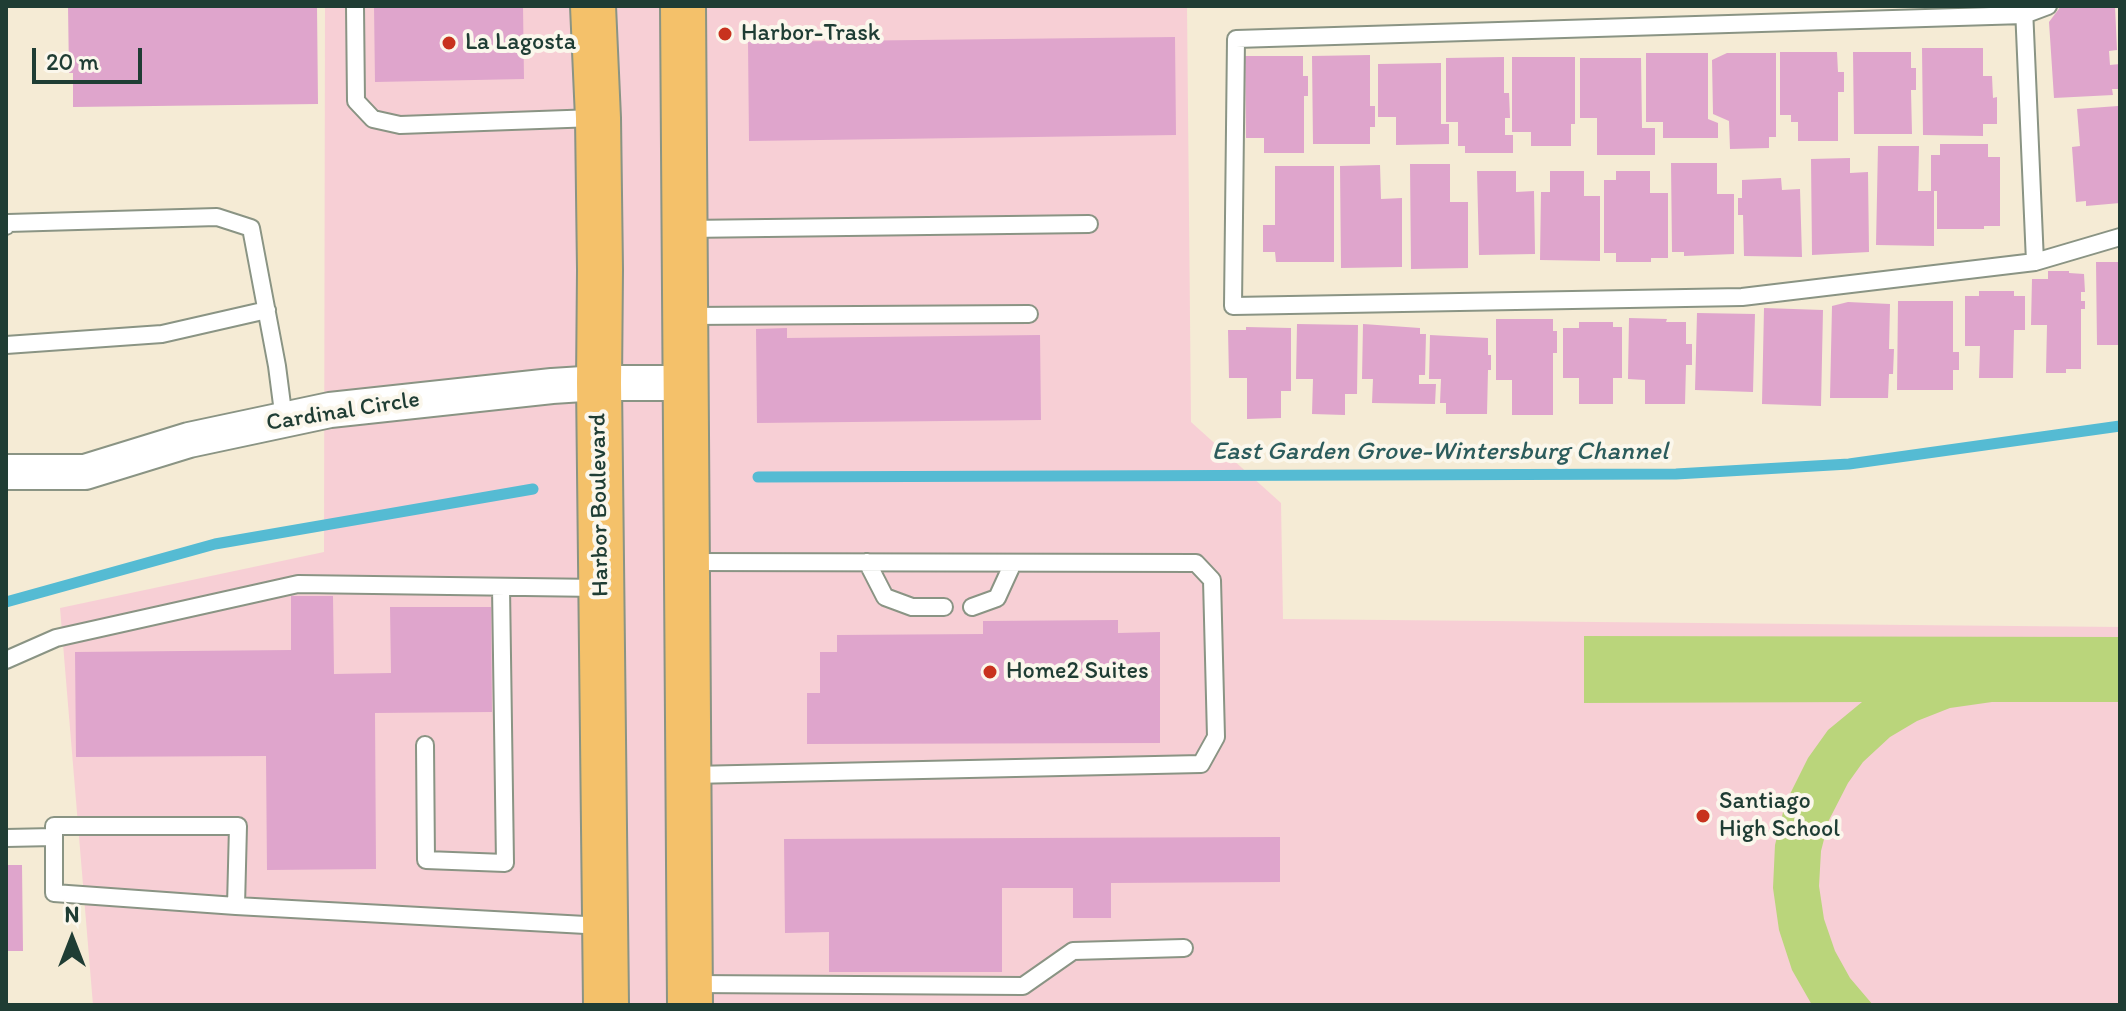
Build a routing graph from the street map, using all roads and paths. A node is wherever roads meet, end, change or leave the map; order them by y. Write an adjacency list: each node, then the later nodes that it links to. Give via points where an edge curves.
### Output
1 (355, 6): 6 (lane, via 356,101 373,119 400,125)
2 (593, 6): 6 (main road, Harbor Boulevard)
3 (683, 6): 9 (main road)
4 (2048, 6): 5 (lane)
5 (2024, 10): 11 (lane); 11 (lane, via 1236,39 1233,306 1742,297)
6 (598, 118): 16 (main road, Harbor Boulevard)
7 (1089, 224): 9 (lane)
8 (6, 226): 12 (lane, via 217,217 251,228)
9 (685, 229): 14 (main road)
10 (2120, 237): 11 (lane)
11 (2035, 262)
12 (267, 310): 15 (lane, via 162,334); 18 (lane)
13 (1029, 314): 14 (lane)
14 (686, 316): 17 (main road)
15 (6, 345)
16 (599, 383): 17 (street, Cardinal Circle); 18 (street, Cardinal Circle, via 330,410); 24 (main road, Harbor Boulevard)
17 (686, 383): 20 (main road)
18 (284, 420): 19 (street, Cardinal Circle, via 189,440 85,472)
19 (6, 472)
20 (687, 562): 21 (lane); 29 (main road)
21 (867, 562): 22 (lane); 25 (lane, via 885,597 912,607)
22 (1013, 563): 26 (lane, via 997,598); 29 (lane, via 1196,563 1212,580 1216,737 1201,764)
23 (501, 587): 24 (lane); 27 (lane, via 298,584 56,638); 28 (lane, via 505,863 426,860)
24 (601, 588): 33 (main road, Harbor Boulevard)
25 (944, 607)
26 (972, 607)
27 (6, 660)
28 (425, 745)
29 (689, 775): 35 (main road)
30 (54, 837): 31 (lane); 32 (lane, via 54,893); 32 (lane, via 54,826 238,826)
31 (6, 838)
32 (236, 906): 33 (lane)
33 (605, 926): 36 (main road, Harbor Boulevard)
34 (1184, 948): 35 (lane, via 1073,951 1023,986)
35 (690, 994)
36 (606, 1005)

